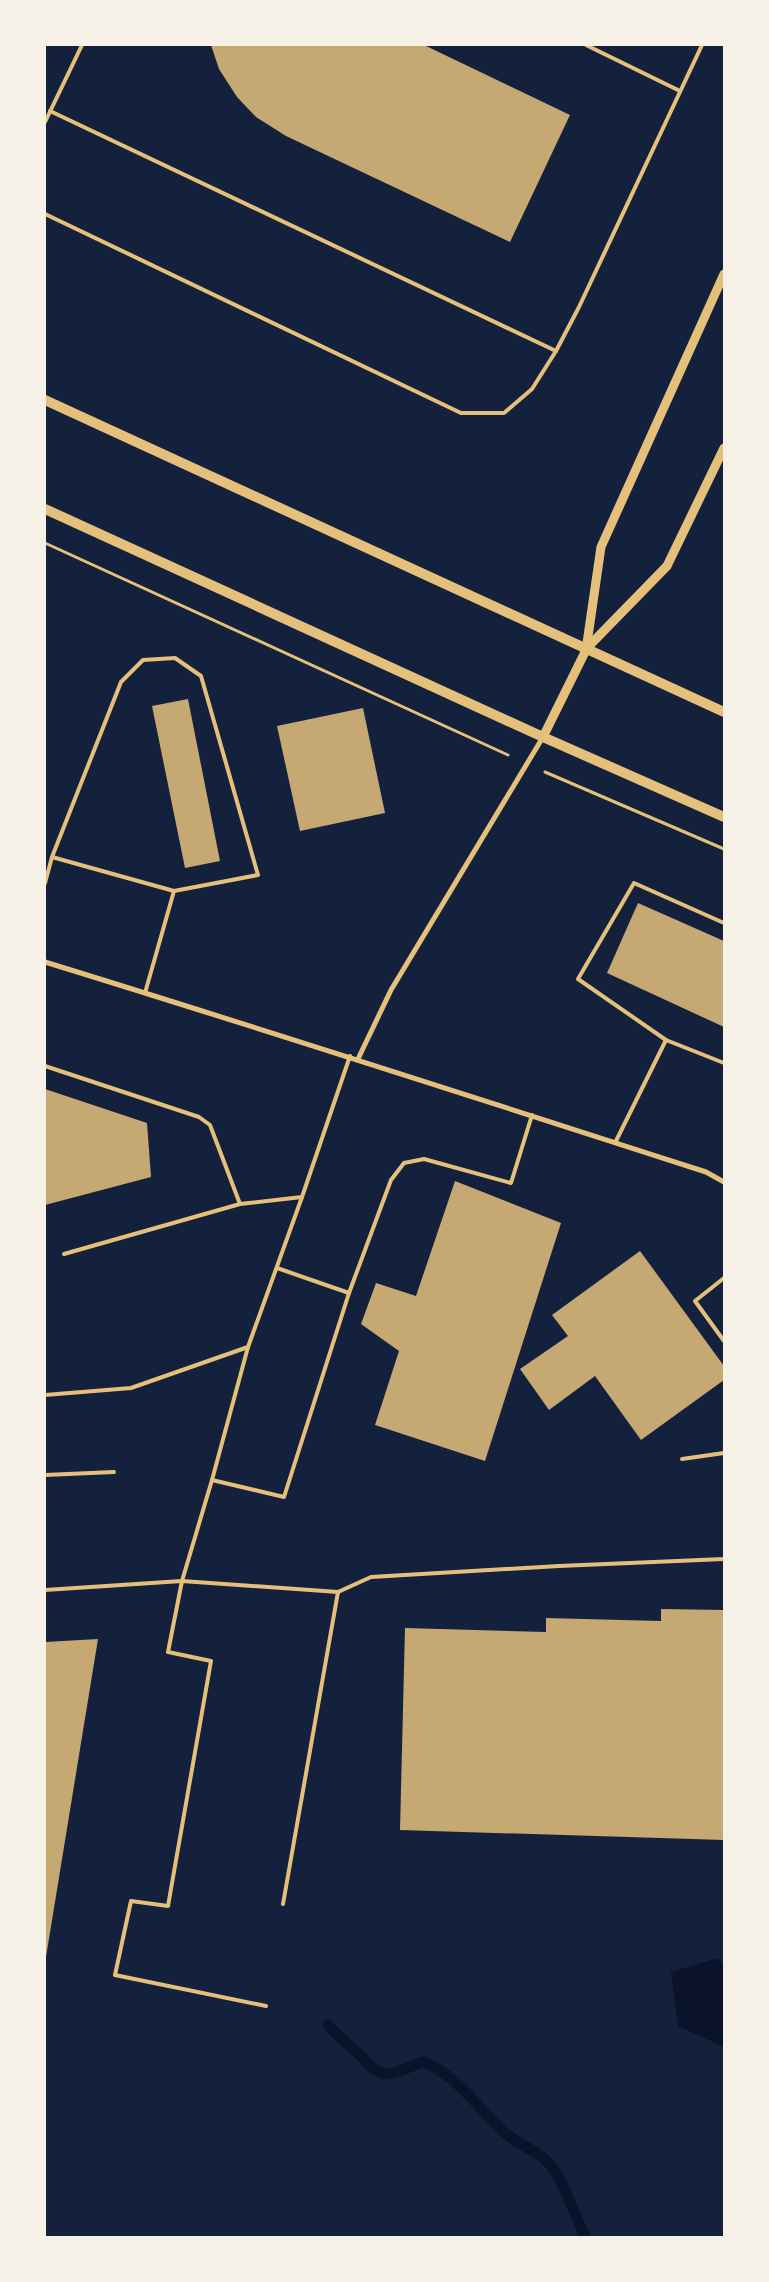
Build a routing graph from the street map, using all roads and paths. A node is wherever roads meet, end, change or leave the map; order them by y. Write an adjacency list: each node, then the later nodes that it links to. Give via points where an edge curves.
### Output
1 (82, 45): 5 (lane)
2 (586, 45): 4 (lane)
3 (702, 45): 4 (lane)
4 (680, 91): 9 (lane)
5 (50, 111): 6 (lane); 9 (lane)
6 (45, 122)
7 (45, 214): 9 (lane, via 462,413 504,413 532,388)
8 (724, 274): 14 (street, via 601,547)
9 (556, 351)
10 (45, 400): 14 (main road)
11 (724, 448): 14 (street, via 667,566)
12 (45, 509): 16 (main road)
13 (45, 543): 17 (path)
14 (586, 650): 15 (main road); 16 (street)
15 (724, 712)
16 (543, 737): 17 (street); 18 (main road)
17 (527, 764): 19 (path); 28 (street, via 391,990)
18 (724, 817)
19 (724, 849)
20 (52, 857): 21 (lane); 22 (lane); 22 (lane, via 121,682 143,660 175,658 202,676 258,875)
21 (45, 883)
22 (174, 891): 25 (lane)
23 (724, 922): 26 (lane, via 634,884 578,979)
24 (45, 962): 25 (street)
25 (145, 993): 27 (street)
26 (666, 1040): 29 (lane); 32 (lane)
27 (350, 1056): 28 (street); 34 (lane)
28 (358, 1059): 31 (street)
29 (724, 1063)
30 (45, 1066): 35 (lane, via 199,1116 210,1125)
31 (532, 1115): 32 (street); 39 (lane, via 511,1183 424,1160 404,1163 391,1180)
32 (615, 1142): 33 (street, via 706,1172)
33 (724, 1182)
34 (302, 1197): 35 (lane); 37 (lane)
35 (240, 1204): 36 (lane)
36 (64, 1254)
37 (276, 1268): 39 (lane); 41 (lane)
38 (724, 1278): 40 (lane, via 695,1301)
39 (349, 1293): 47 (lane, via 284,1497)
40 (724, 1341)
41 (248, 1347): 42 (lane, via 131,1388); 47 (lane)
42 (45, 1395)
43 (724, 1453): 44 (lane)
44 (682, 1459)
45 (114, 1472): 46 (lane)
46 (45, 1475)
47 (212, 1480): 49 (lane)
48 (724, 1559): 51 (lane, via 371,1577)
49 (182, 1581): 50 (lane); 51 (lane); 53 (lane, via 168,1652 211,1661 168,1906 131,1901 115,1975)
50 (45, 1590)
51 (338, 1592): 52 (lane)
52 (284, 1904)
53 (266, 2006)

